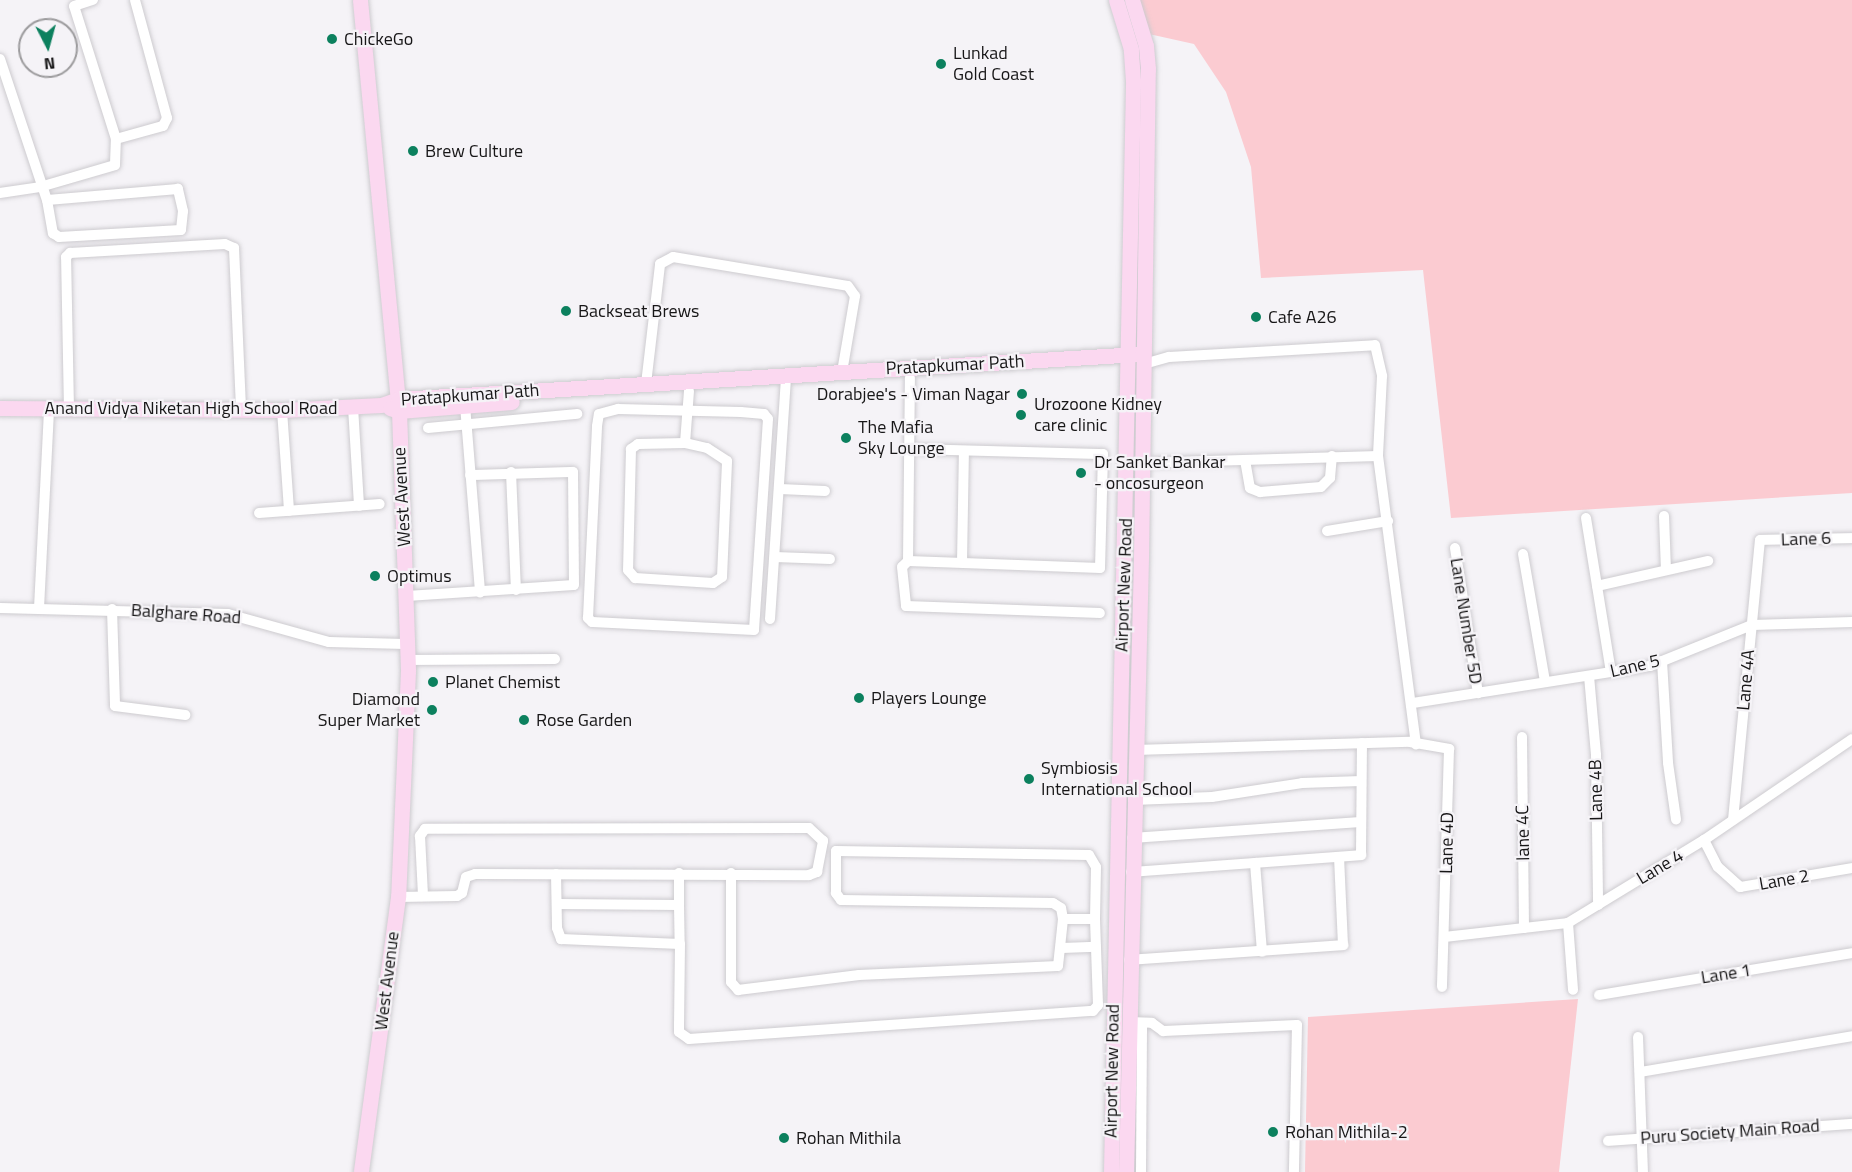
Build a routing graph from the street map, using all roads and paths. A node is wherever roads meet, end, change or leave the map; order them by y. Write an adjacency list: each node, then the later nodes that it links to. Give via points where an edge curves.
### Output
1 (93, 0): 7 (street, via 74,6)
2 (135, 0): 7 (street, via 167,118 163,126)
3 (360, 0): 20 (street, West Avenue)
4 (1116, 0): 11 (street, Airport New Road, via 1133,70)
5 (1132, 0): 11 (street, Airport New Road, via 1147,58)
6 (0, 59): 8 (street)
7 (116, 139): 8 (street, via 115,165)
8 (40, 187): 9 (street); 10 (street)
9 (0, 193)
10 (47, 200): 10 (street, via 53,233 59,237 181,230 183,211 178,189)
11 (1136, 359): 12 (street, Pratapkumar Path); 36 (street, via 1375,345 1382,376); 38 (street, Airport New Road); 130 (street, Airport New Road)
12 (942, 371): 13 (street, Pratapkumar Path); 14 (street, Pratapkumar Path)
13 (842, 372): 15 (street, Pratapkumar Path); 16 (street, via 855,296 848,286 673,257 660,264)
14 (910, 378): 15 (street, Pratapkumar Path); 33 (street)
15 (786, 380): 16 (street, Pratapkumar Path); 17 (street, Pratapkumar Path); 41 (street)
16 (646, 384): 18 (street, Pratapkumar Path)
17 (689, 391): 18 (street, Pratapkumar Path); 28 (street)
18 (594, 392): 20 (street, Pratapkumar Path); 21 (street, Pratapkumar Path)
19 (381, 405): 20 (street, Pratapkumar Path); 22 (street, Anand Vidya Niketan High School Road)
20 (398, 405): 21 (street, Pratapkumar Path); 64 (street, West Avenue)
21 (465, 405): 30 (street)
22 (353, 407): 27 (street, Anand Vidya Niketan High School Road); 44 (street)
23 (0, 408): 24 (street, Anand Vidya Niketan High School Road)
24 (49, 409): 25 (street, Anand Vidya Niketan High School Road); 66 (street)
25 (69, 410): 26 (street, Anand Vidya Niketan High School Road); 26 (street, via 66,256 225,244 234,248)
26 (241, 410): 27 (street, Anand Vidya Niketan High School Road)
27 (282, 410): 45 (street)
28 (688, 410): 28 (street, via 618,410 598,414 587,612 592,622 747,633 754,630 770,425 764,414); 32 (street)
29 (577, 414): 30 (street)
30 (466, 425): 31 (street); 40 (street)
31 (428, 429)
32 (685, 444): 32 (street, via 707,448 727,461 722,577 713,584 635,578 628,570 631,449 638,444)
33 (909, 449): 34 (street); 57 (street)
34 (964, 451): 59 (street); 59 (street, via 1103,454 1102,521 1100,568)
35 (1332, 456): 36 (street); 37 (street); 37 (street, via 1330,478 1321,487 1260,492 1250,488)
36 (1378, 456): 49 (street)
37 (1245, 460): 38 (street)
38 (1141, 463): 86 (street, Airport New Road)
39 (511, 472): 40 (street); 62 (street); 62 (street, via 566,469 575,477 574,585)
40 (470, 475): 63 (street)
41 (780, 489): 42 (street); 55 (street)
42 (825, 491)
43 (380, 504): 44 (street)
44 (359, 506): 45 (street)
45 (289, 511): 46 (street)
46 (259, 513)
47 (1664, 516): 60 (street)
48 (1586, 518): 61 (street)
49 (1388, 521): 50 (street); 80 (street)
50 (1327, 531)
51 (1852, 538): 52 (street, Lane 6)
52 (1760, 540): 71 (street, Lane 4A)
53 (1455, 548): 79 (street, Lane Number 5D)
54 (1523, 554): 78 (street)
55 (775, 557): 56 (street); 69 (street)
56 (830, 559)
57 (908, 561): 59 (street); 68 (street, via 902,567 906,606)
58 (1708, 561): 60 (street)
59 (962, 562)
60 (1666, 570): 61 (street)
61 (1597, 586): 76 (street)
62 (516, 590): 63 (street)
63 (480, 592): 64 (street)
64 (407, 596): 72 (street, West Avenue)
65 (0, 608): 66 (street, Balghare Road)
66 (39, 608): 67 (street, Balghare Road)
67 (112, 609): 72 (street, Balghare Road, via 228,614 329,642); 81 (street, via 115,706)
68 (1100, 613)
69 (770, 619)
70 (1852, 622): 71 (street, Lane 5)
71 (1752, 625): 75 (street, Lane 5); 90 (street, Lane 4A)
72 (405, 644): 74 (street, West Avenue)
73 (555, 658): 74 (street)
74 (407, 660): 104 (street, West Avenue)
75 (1662, 661): 76 (street, Lane 5); 89 (street, via 1668,763)
76 (1611, 672): 77 (street, Lane 5)
77 (1589, 676): 78 (street, Lane 5); 107 (street, Lane 4B, via 1596,755)
78 (1545, 682): 79 (street, Lane 5)
79 (1478, 693): 80 (street, Lane 5)
80 (1413, 703): 85 (street)
81 (185, 715)
82 (1522, 737): 111 (street, lane 4C)
83 (1852, 739): 90 (street, Lane 4)
84 (1362, 743): 85 (street); 86 (street); 87 (street)
85 (1416, 745): 112 (street, Lane 4D, via 1449,749)
86 (1135, 750): 88 (street, Airport New Road)
87 (1361, 781): 88 (street, via 1302,783 1212,797); 91 (street)
88 (1133, 800): 92 (street, Airport New Road)
89 (1676, 819)
90 (1733, 820): 93 (street, Lane 4)
91 (1360, 822): 92 (street); 96 (street, via 1361,855)
92 (1132, 838): 99 (street, Airport New Road)
93 (1704, 840): 98 (street, Lane 2, via 1718,867 1740,887); 107 (street, Lane 4)
94 (823, 844): 95 (street); 101 (street, via 817,872 809,875); 103 (street, via 819,834 809,828 425,829 420,836)
95 (836, 851): 108 (street, via 836,893 841,900 1053,903 1061,908); 109 (street, via 1089,855 1096,867)
96 (1339, 857): 97 (street); 116 (street, via 1342,945)
97 (1255, 864): 99 (street); 116 (street)
98 (1852, 868)
99 (1131, 872): 118 (street, Airport New Road)
100 (680, 873): 101 (street); 102 (street); 106 (street)
101 (731, 873): 115 (street, via 731,982 738,990 859,975 1058,966)
102 (556, 874): 103 (street, via 469,875 460,895); 105 (street)
103 (423, 896): 104 (street)
104 (398, 897): 129 (street, West Avenue)
105 (557, 904): 106 (street); 113 (street, via 558,934 567,942)
106 (679, 905): 113 (street)
107 (1598, 905): 110 (street, Lane 4)
108 (1063, 919): 109 (street); 115 (street)
109 (1095, 919): 114 (street)
110 (1568, 923): 111 (street, Lane 4); 120 (street)
111 (1524, 928): 112 (street, Lane 4)
112 (1444, 937): 119 (street)
113 (680, 944): 114 (street, via 679,1024 680,1032 689,1039 1093,1011 1098,1005)
114 (1096, 947): 115 (street)
115 (1062, 948)
116 (1262, 952): 118 (street)
117 (1852, 953): 121 (street, Lane 1)
118 (1129, 960): 122 (street, Airport New Road)
119 (1442, 987)
120 (1573, 990)
121 (1599, 995)
122 (1135, 1022): 131 (street, Airport New Road); 132 (street); 133 (street, via 1152,1023 1163,1031 1297,1025)
123 (1638, 1036): 125 (street)
124 (1852, 1036): 125 (street)
125 (1640, 1072): 127 (street)
126 (1852, 1124): 127 (street, Puru Society Main Road)
127 (1642, 1138): 128 (street, Puru Society Main Road); 134 (street)
128 (1608, 1141)
129 (361, 1172)
130 (1111, 1172)
131 (1126, 1172)
132 (1141, 1172)
133 (1294, 1172)
134 (1643, 1172)

